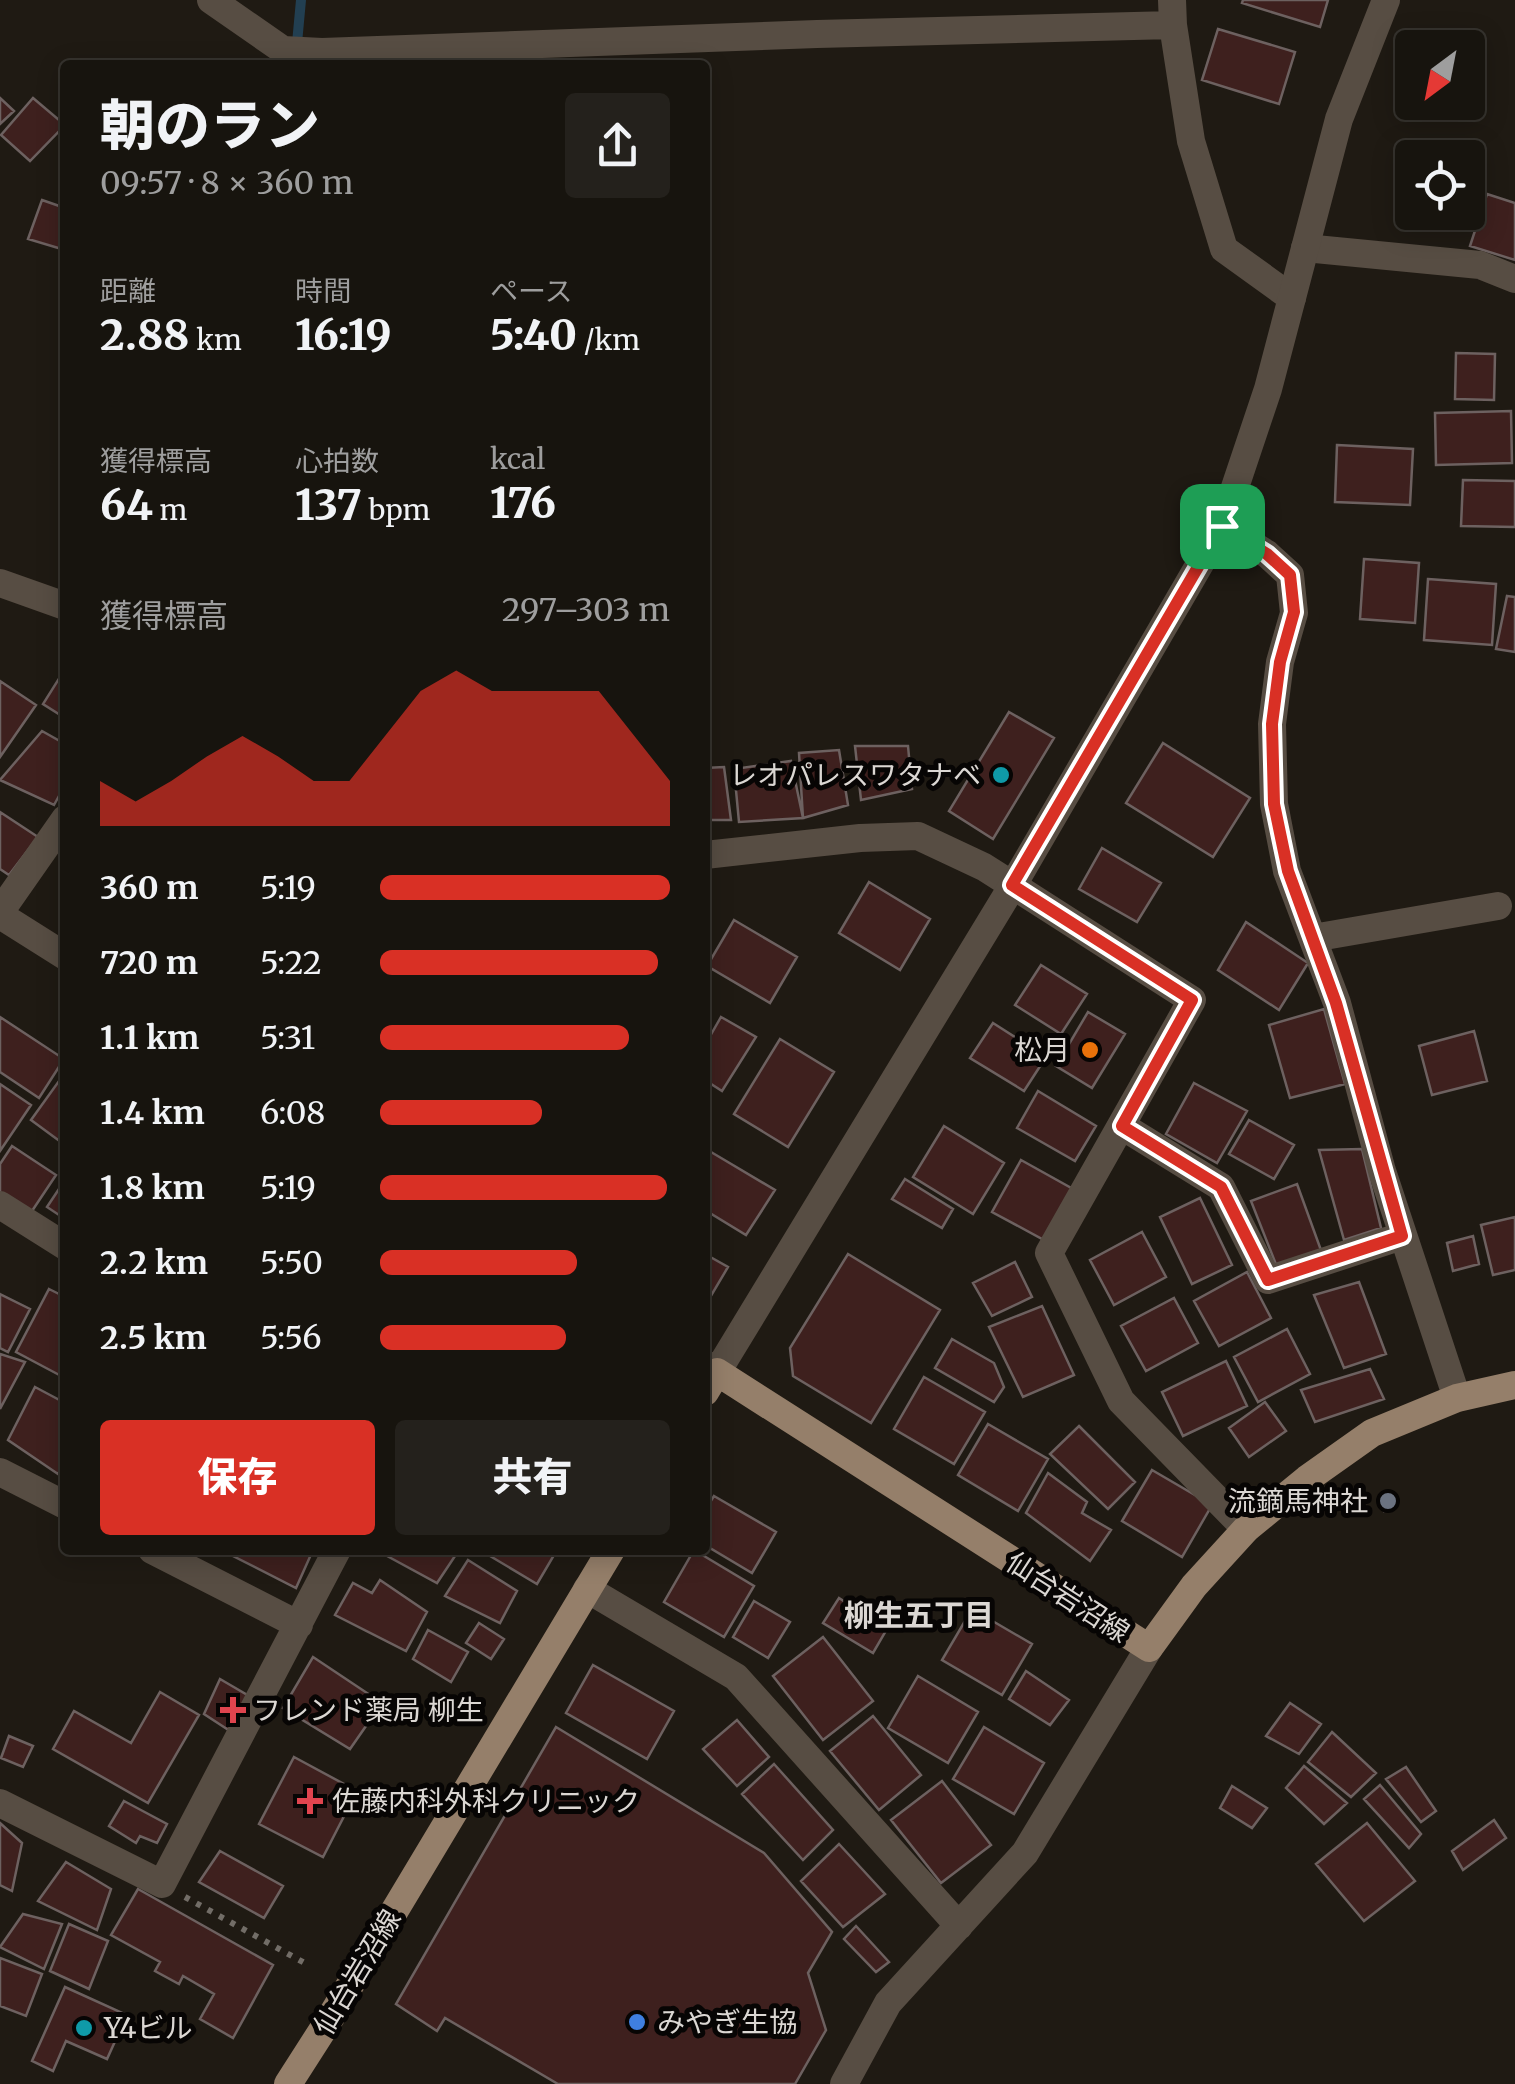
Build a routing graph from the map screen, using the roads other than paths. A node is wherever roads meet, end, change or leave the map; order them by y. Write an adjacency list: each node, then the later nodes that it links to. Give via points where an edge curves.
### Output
1 (210, 0): 4 (street)
2 (1386, 0): 5 (street, via 1339,120)
3 (1173, 13): 4 (street); 7 (street, via 1191,141 1224,249)
4 (308, 55)
5 (1306, 248): 6 (street, via 1480,265); 7 (street)
6 (1515, 279)
7 (1292, 298): 8 (street)
8 (1222, 526): 13 (street); 16 (street, via 1290,575 1294,612 1272,724 1274,804 1288,871)
9 (0, 583): 10 (street)
10 (60, 604)
11 (60, 827): 15 (street)
12 (710, 854): 13 (street, via 918,836)
13 (1012, 885): 18 (street, via 1192,1000); 22 (street)
14 (1498, 906): 16 (street)
15 (0, 913): 17 (street)
16 (1313, 938): 20 (street)
17 (60, 953)
18 (1122, 1126): 20 (street, via 1221,1187 1268,1280); 28 (street, via 1048,1252 1121,1401)
19 (0, 1206): 21 (street)
20 (1402, 1236): 25 (street)
21 (60, 1243)
22 (710, 1374)
23 (710, 1377): 34 (main road, 仙台岩沼線)
24 (1515, 1385): 25 (main road, 仙台岩沼線)
25 (1458, 1398): 28 (main road, 仙台岩沼線, via 1372,1434)
26 (0, 1472): 27 (street)
27 (60, 1502)
28 (1246, 1529): 34 (main road, 仙台岩沼線)
29 (162, 1555): 33 (street)
30 (335, 1555): 33 (street)
31 (608, 1555): 32 (main road, 仙台岩沼線)
32 (587, 1589): 36 (street, via 736,1677); 37 (main road, 仙台岩沼線)
33 (299, 1625): 35 (street, via 162,1884)
34 (1149, 1648): 36 (street, via 1024,1854)
35 (0, 1803)
36 (959, 1926): 38 (street, via 888,2004)
37 (288, 2084)
38 (844, 2084)

